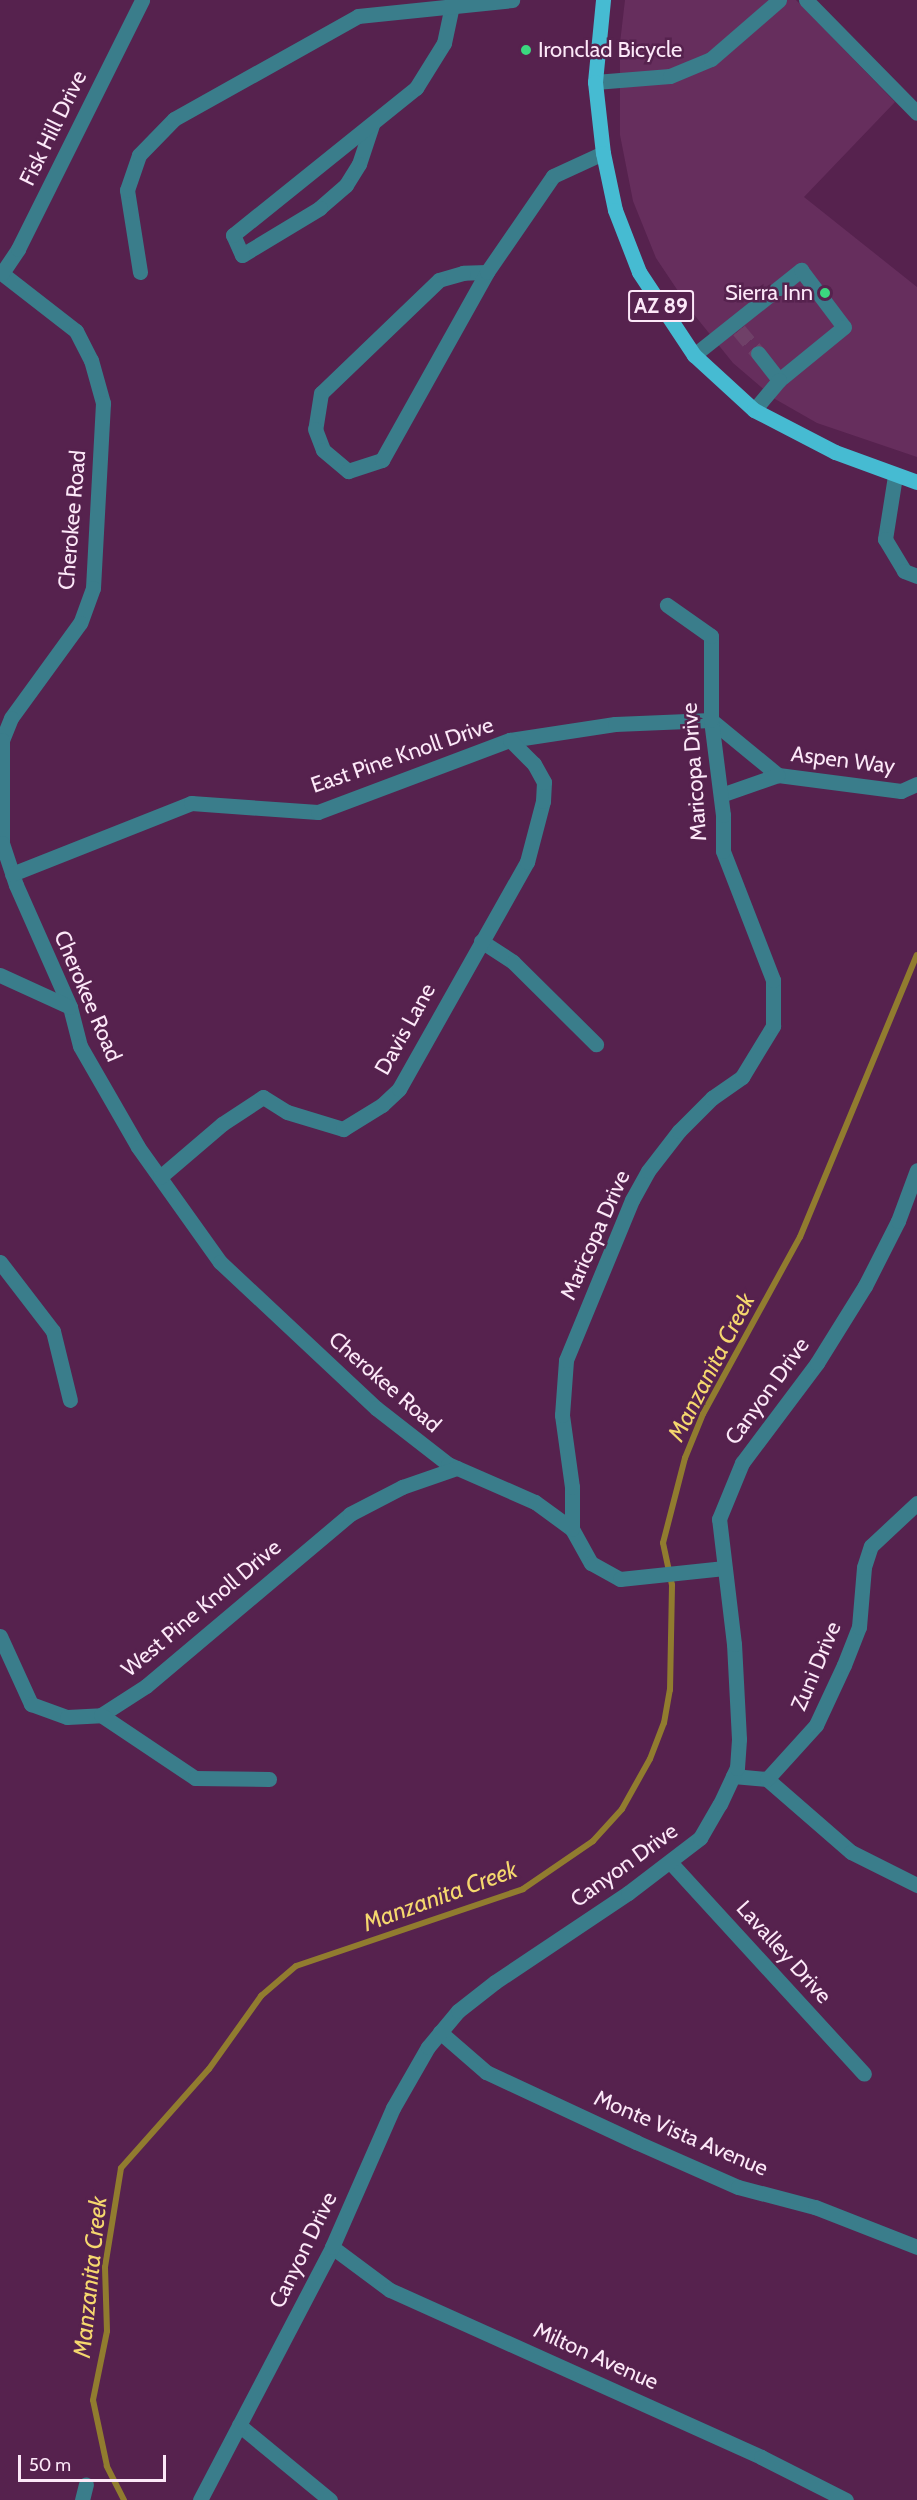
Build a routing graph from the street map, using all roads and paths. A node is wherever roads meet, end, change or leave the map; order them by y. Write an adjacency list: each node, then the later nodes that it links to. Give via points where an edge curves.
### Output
1 (142, 0): 11 (street, Fisk Hill Drive, via 18,249)
2 (512, 0): 6 (street)
3 (603, 0): 7 (main road, AZ 89)
4 (779, 0): 7 (street, via 711,59 670,76)
5 (806, 0): 8 (street)
6 (452, 6): 9 (street, via 444,43 417,88); 12 (street, via 358,16 174,119 139,155 127,190)
7 (595, 82): 10 (main road, AZ 89)
8 (917, 113)
9 (372, 125): 9 (street, via 263,207 233,235 243,255 321,208 346,185 359,164)
10 (603, 153): 13 (street, via 553,176); 15 (main road, AZ 89, via 615,210 639,272)
11 (1, 272): 27 (street, Cherokee Road, via 76,331 91,360 103,403 93,588 80,623 11,718 2,741 2,843)
12 (140, 272)
13 (487, 272): 13 (street, via 439,280 321,393 315,429 323,450 348,471 382,460)
14 (758, 353): 16 (street)
15 (694, 356): 16 (street, via 736,327 801,270 844,327); 17 (main road, AZ 89)
16 (779, 380): 17 (street)
17 (754, 410): 18 (main road, AZ 89, via 835,453)
18 (895, 476): 19 (main road, AZ 89); 20 (street, via 885,539 904,571)
19 (917, 482)
20 (917, 576)
21 (667, 605): 22 (street, Maricopa Drive, via 711,636)
22 (711, 720): 23 (street, East Pine Knoll Drive, via 615,724); 24 (street, Aspen Way); 26 (street, Maricopa Drive)
23 (510, 740): 27 (street, East Pine Knoll Drive, via 318,812 191,803); 28 (street, Davis Lane, via 534,764 544,782 543,801 521,877)
24 (778, 775): 25 (street, Aspen Way, via 900,791); 26 (street)
25 (917, 784)
26 (721, 795): 38 (street, Maricopa Drive, via 723,851 773,980 773,1026 742,1077 712,1098 679,1131 648,1171 632,1200 566,1360 562,1415 572,1487)
27 (12, 874): 30 (street, Cherokee Road)
28 (481, 941): 31 (street, via 513,962); 33 (street, Davis Lane, via 399,1089 382,1105 343,1129 287,1112 263,1097 222,1124)
29 (0, 975): 30 (street)
30 (70, 1007): 33 (street, Cherokee Road, via 80,1046)
31 (596, 1044)
32 (917, 1170): 39 (street, Canyon Drive, via 898,1221 866,1286 817,1362 742,1463 719,1519)
33 (159, 1178): 36 (street, Cherokee Road, via 220,1262 272,1315 376,1408)
34 (0, 1262): 35 (street, via 53,1331)
35 (70, 1400)
36 (457, 1468): 38 (street, Cherokee Road, via 536,1502); 41 (street, West Pine Knoll Drive, via 402,1487 350,1514 146,1686)
37 (917, 1503): 44 (street, Zuni Drive, via 871,1546 864,1567 859,1627 844,1665 816,1725)
38 (572, 1528): 39 (street, Cherokee Road, via 591,1563 620,1579)
39 (724, 1568): 42 (street, Canyon Drive, via 740,1739)
40 (0, 1636): 41 (street, West Pine Knoll Drive, via 31,1704 67,1717)
41 (101, 1715): 43 (street, via 195,1778)
42 (733, 1776): 44 (street); 45 (street, Canyon Drive, via 700,1838)
43 (269, 1779)
44 (767, 1779): 46 (street, via 851,1852)
45 (669, 1862): 47 (street, Canyon Drive, via 495,1982 458,2011); 48 (street, Lavalley Drive)
46 (917, 1885)
47 (440, 2032): 49 (street, Canyon Drive, via 393,2108); 50 (street, Monte Vista Avenue, via 486,2072 636,2142 738,2187 815,2207)
48 (864, 2074)
49 (332, 2247): 51 (street, Canyon Drive); 56 (street, Milton Avenue, via 390,2290 751,2452)
50 (917, 2247)
51 (239, 2425): 54 (street, Canyon Drive); 55 (street)
52 (86, 2484): 53 (street)
53 (82, 2500)
54 (200, 2500)
55 (330, 2500)
56 (846, 2500)

